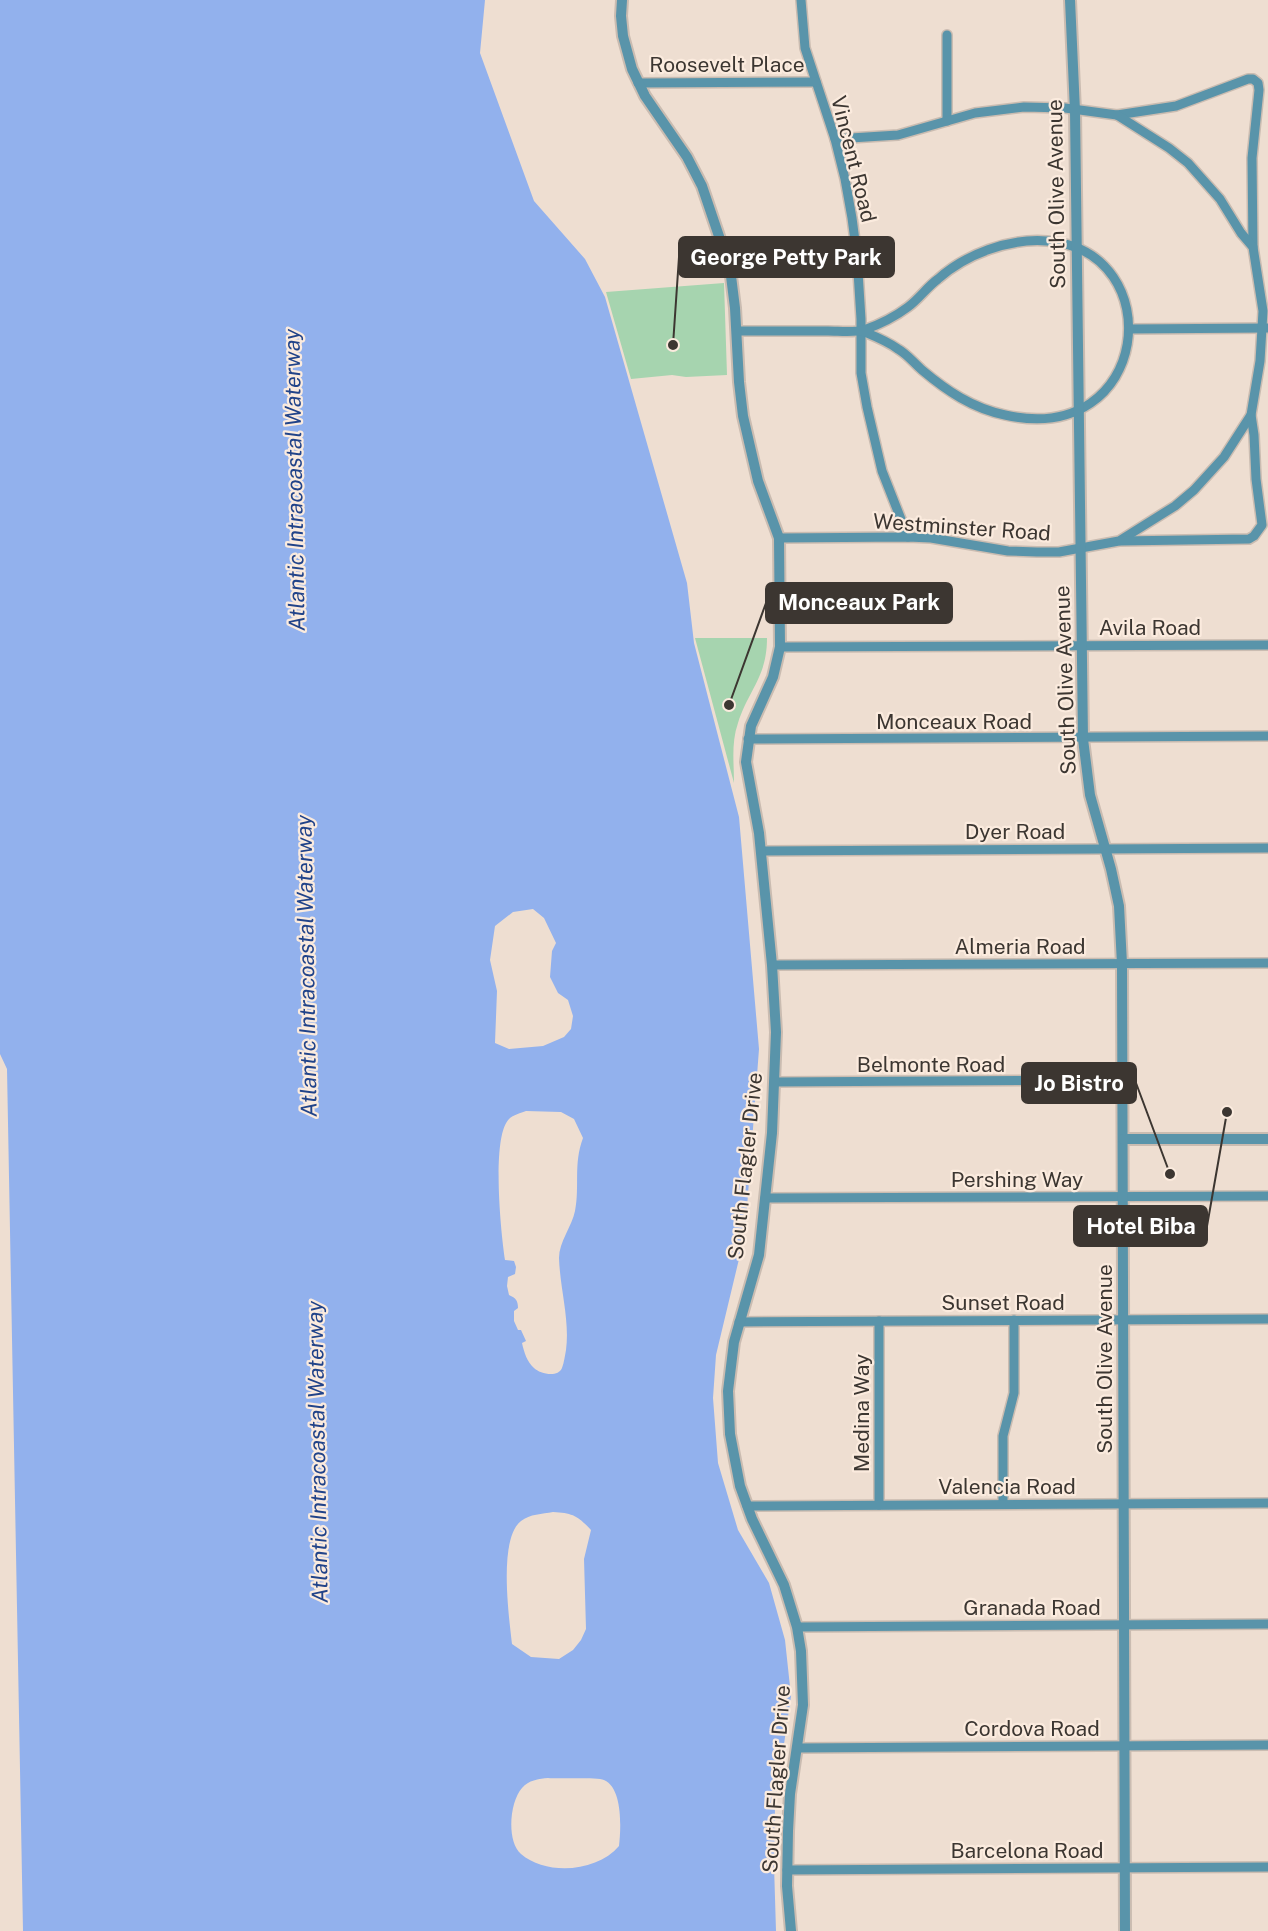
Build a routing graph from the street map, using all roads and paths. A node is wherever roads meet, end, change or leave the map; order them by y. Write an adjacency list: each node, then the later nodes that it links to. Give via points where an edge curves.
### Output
1 (622, 0): 6 (street, South Flagler Drive, via 623,36)
2 (801, 0): 5 (street, Vincent Road, via 805,48)
3 (1070, 0): 7 (street, South Olive Avenue)
4 (947, 35): 9 (street)
5 (816, 82): 6 (street, Roosevelt Place); 10 (street, Vincent Road)
6 (638, 83): 15 (street, South Flagler Drive, via 687,157 711,207 731,276)
7 (1075, 111): 8 (street); 9 (street, via 1023,107); 12 (street, South Olive Avenue)
8 (1117, 115): 11 (street, via 1188,163 1220,199); 11 (street, Westminster Road, via 1176,106 1248,79 1258,83 1252,158)
9 (947, 121): 10 (street, via 898,135)
10 (835, 139): 16 (street, Vincent Road, via 852,218)
11 (1253, 247): 14 (street, Westminster Road)
12 (1076, 248): 13 (street, via 1094,258 1113,277 1125,301); 16 (street, via 1046,240 1028,241 975,255 939,277 908,308); 17 (street, South Olive Avenue)
13 (1129, 328): 14 (street); 17 (street, via 1127,348 1117,374 1100,395)
14 (1265, 328): 18 (street, Westminster Road)
15 (737, 331): 16 (street); 20 (street, South Flagler Drive, via 743,416 758,481)
16 (862, 331): 17 (street, via 900,350 942,387 984,410 1022,418); 19 (street, Vincent Road, via 861,373 874,442)
17 (1078, 411): 22 (street, South Olive Avenue)
18 (1251, 415): 21 (street, Westminster Road, via 1224,457 1194,490); 21 (street, via 1262,525 1254,536 1242,540)
19 (908, 537): 20 (street, Westminster Road); 22 (street, Westminster Road, via 1008,551 1059,552)
20 (779, 538): 25 (street, South Flagler Drive)
21 (1119, 541): 22 (street, Westminster Road)
22 (1081, 548): 23 (street, South Olive Avenue)
23 (1082, 645): 24 (street, Avila Road); 25 (street, Avila Road); 27 (street, South Olive Avenue)
24 (1268, 645)
25 (780, 647): 28 (street, South Flagler Drive, via 773,677 753,718)
26 (1268, 736): 27 (street, Monceaux Road)
27 (1083, 739): 28 (street, Monceaux Road); 30 (street, South Olive Avenue, via 1090,795)
28 (748, 740): 31 (street, South Flagler Drive, via 748,777)
29 (1268, 848): 30 (street, Dyer Road)
30 (1105, 849): 31 (street, Dyer Road); 33 (street, South Olive Avenue, via 1119,906)
31 (762, 851): 34 (street, South Flagler Drive)
32 (1268, 963): 33 (street, Almeria Road)
33 (1122, 964): 34 (street, Almeria Road); 35 (street, South Olive Avenue)
34 (772, 965): 36 (street, South Flagler Drive)
35 (1123, 1080): 36 (street, Belmonte Road); 37 (street, South Olive Avenue)
36 (775, 1082): 41 (street, South Flagler Drive)
37 (1124, 1139): 38 (street); 40 (street, South Olive Avenue)
38 (1268, 1139)
39 (1268, 1196): 40 (street, Pershing Way)
40 (1123, 1197): 41 (street, Pershing Way); 44 (street, South Olive Avenue)
41 (765, 1198): 46 (street, South Flagler Drive, via 759,1255)
42 (1268, 1319): 44 (street, Sunset Road)
43 (1014, 1320): 44 (street, Sunset Road); 45 (street, Sunset Road); 49 (street, via 1014,1393 1003,1436)
44 (1123, 1320): 47 (street, South Olive Avenue)
45 (879, 1321): 46 (street, Sunset Road); 50 (street, Medina Way)
46 (739, 1322): 51 (street, South Flagler Drive, via 730,1366 728,1415 734,1461)
47 (1124, 1503): 48 (street, Valencia Road); 49 (street, Valencia Road); 52 (street, South Olive Avenue)
48 (1268, 1503)
49 (1003, 1504): 50 (street, Valencia Road)
50 (879, 1505): 51 (street, Valencia Road)
51 (747, 1506): 54 (street, South Flagler Drive, via 784,1585)
52 (1125, 1624): 53 (street, Granada Road); 54 (street, Granada Road); 56 (street, South Olive Avenue)
53 (1268, 1624)
54 (797, 1627): 57 (street, South Flagler Drive, via 804,1678)
55 (1268, 1745): 56 (street, Cordova Road)
56 (1125, 1746): 57 (street, Cordova Road); 58 (street, South Olive Avenue)
57 (797, 1748): 60 (street, South Flagler Drive, via 790,1794)
58 (1125, 1867): 59 (street, Barcelona Road); 60 (street, Barcelona Road); 62 (street, South Olive Avenue)
59 (1268, 1867)
60 (787, 1870): 61 (street, South Flagler Drive)
61 (790, 1931)
62 (1125, 1931)

